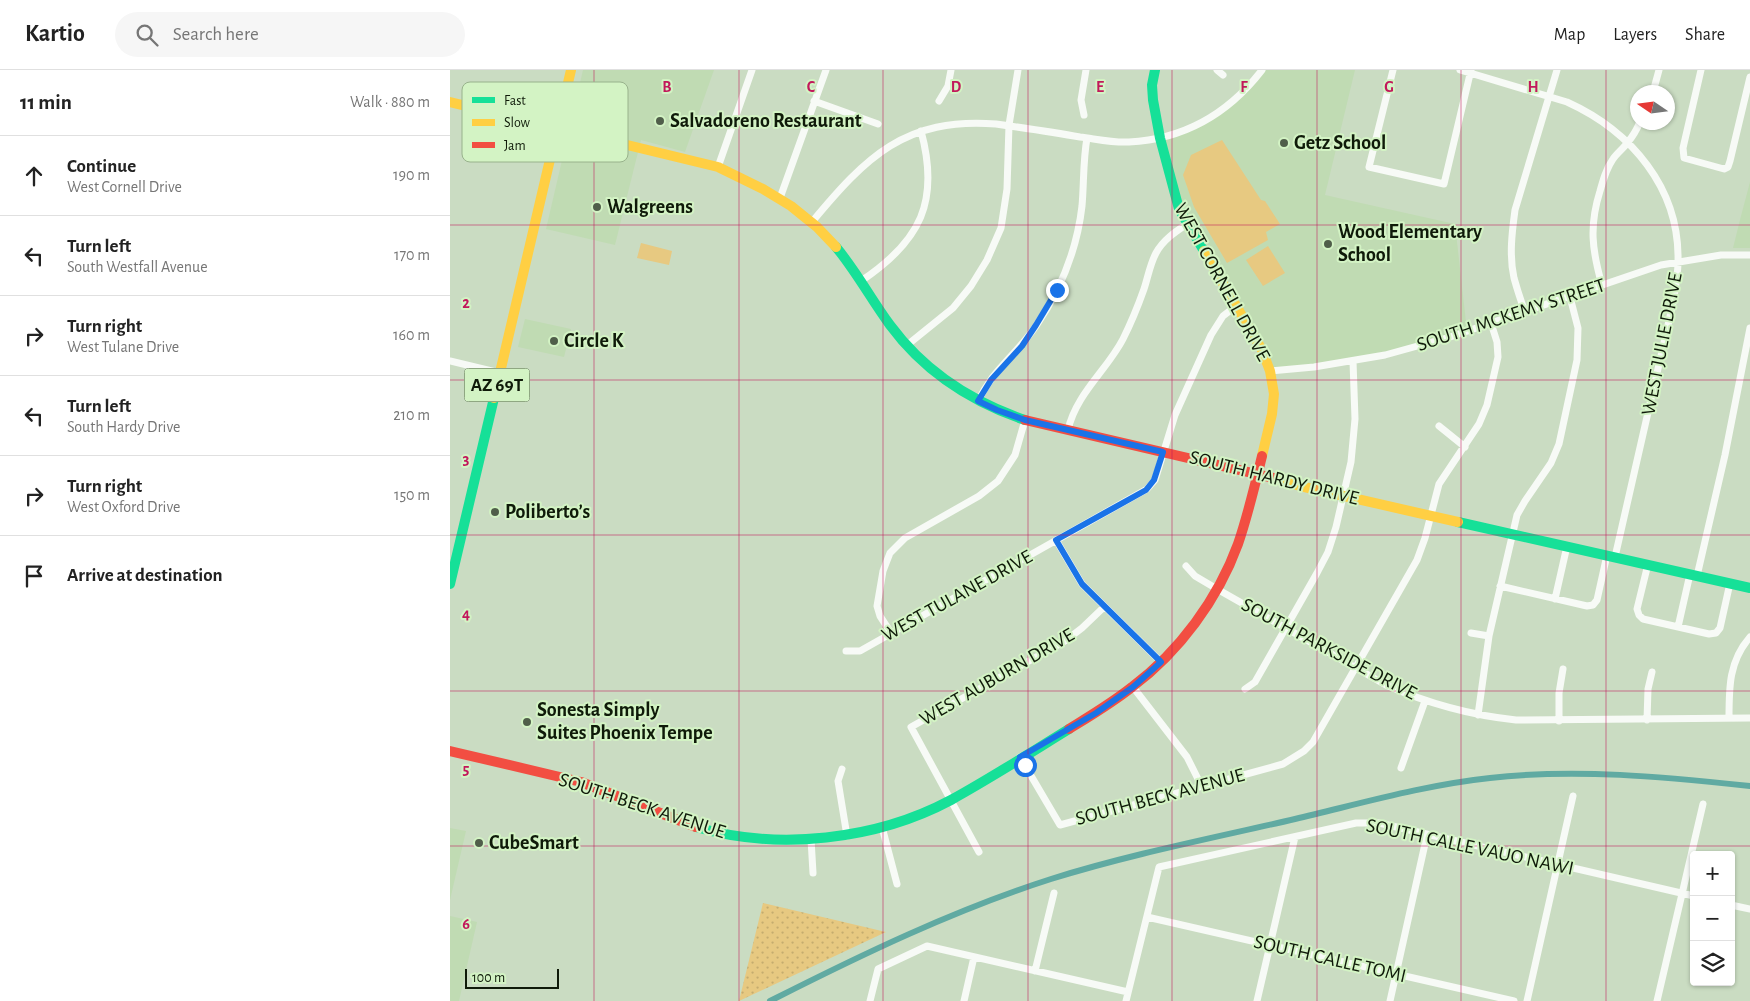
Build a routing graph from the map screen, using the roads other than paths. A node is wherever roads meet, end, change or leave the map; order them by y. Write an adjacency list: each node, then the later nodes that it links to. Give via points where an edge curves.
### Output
1 (752, 70): 31 (street)
2 (826, 70): 19 (street)
3 (951, 70): 20 (street, via 948,86)
4 (1018, 70): 23 (street)
5 (1086, 70): 21 (street, via 1081,100)
6 (1155, 70): 27 (street, WEST CORNELL DRIVE, via 1152,94)
7 (1217, 70): 15 (street)
8 (1262, 70): 27 (street, via 1226,108 1194,127)
9 (1394, 70): 14 (street, via 1370,167 1444,184)
10 (1460, 70): 14 (street, WEST JULIE DRIVE)
11 (1557, 70): 18 (street)
12 (1659, 70): 17 (street)
13 (1701, 70): 16 (street, via 1684,158 1724,169 1730,161)
14 (1471, 72): 18 (street, WEST JULIE DRIVE)
15 (1223, 75)
16 (1750, 77)
17 (1655, 85)
18 (1549, 96): 28 (street, WEST JULIE DRIVE, via 1583,109 1608,124); 41 (street, via 1512,230 1514,276)
19 (814, 101): 22 (street); 32 (street)
20 (939, 102)
21 (1084, 115)
22 (878, 124)
23 (1009, 126): 25 (street, via 965,123); 26 (street); 44 (street, via 1007,189 1001,228 987,260 953,308)
24 (1635, 130): 28 (street)
25 (921, 131): 33 (street, via 873,157 853,174); 37 (street, via 929,174 924,210 897,254)
26 (1086, 138): 27 (street, via 1129,142); 49 (street, via 1082,206 1065,271 1057,290 1022,346 991,380)
27 (1160, 138): 34 (street, WEST CORNELL DRIVE, via 1179,209)
28 (1628, 142): 36 (street, WEST JULIE DRIVE, via 1645,161 1669,205 1676,233); 38 (street, via 1606,172 1592,223 1595,260)
29 (628, 146): 31 (street, SOUTH HARDY DRIVE)
30 (550, 162): 48 (street, AZ 69T)
31 (718, 167): 32 (street, SOUTH HARDY DRIVE)
32 (780, 198): 33 (street, SOUTH HARDY DRIVE)
33 (812, 222): 37 (street, SOUTH HARDY DRIVE, via 842,254)
34 (1187, 224): 40 (street, WEST CORNELL DRIVE); 52 (street, via 1171,235 1156,254 1122,340 1079,401)
35 (1750, 255): 36 (street, SOUTH MCKEMY STREET, via 1721,255)
36 (1678, 262): 38 (street, SOUTH MCKEMY STREET); 61 (street, WEST JULIE DRIVE, via 1673,303)
37 (861, 281): 44 (street, SOUTH HARDY DRIVE)
38 (1602, 285): 39 (street, SOUTH MCKEMY STREET)
39 (1570, 297): 41 (street, SOUTH MCKEMY STREET); 58 (street, via 1578,328 1577,360 1559,444 1551,463 1517,515)
40 (1236, 306): 47 (street, WEST CORNELL DRIVE, via 1262,350); 54 (street, WEST TULANE DRIVE, via 1223,316 1211,335 1175,415)
41 (1525, 312): 42 (street, SOUTH MCKEMY STREET)
42 (1491, 323): 46 (street, SOUTH MCKEMY STREET, via 1430,344); 53 (street, via 1498,357 1487,405)
43 (1750, 328): 64 (street, via 1725,455)
44 (906, 346): 49 (street, SOUTH HARDY DRIVE, via 938,375)
45 (450, 361): 48 (street)
46 (1353, 361): 47 (street, SOUTH MCKEMY STREET); 56 (street, via 1356,419)
47 (1270, 371): 55 (street, WEST CORNELL DRIVE, via 1274,394 1272,414)
48 (500, 373): 66 (street, AZ 69T)
49 (978, 401): 50 (street, SOUTH HARDY DRIVE)
50 (1025, 420): 52 (street, SOUTH HARDY DRIVE); 74 (street, via 1015,455 998,481 979,496 905,538 890,553 883,571 877,606)
51 (1439, 426): 53 (street)
52 (1068, 430): 54 (street, SOUTH HARDY DRIVE)
53 (1466, 447): 57 (street, via 1439,484)
54 (1163, 452): 55 (street, SOUTH HARDY DRIVE); 59 (street, WEST TULANE DRIVE, via 1154,480 1146,490)
55 (1257, 473): 56 (street, SOUTH HARDY DRIVE); 69 (street, WEST CORNELL DRIVE, via 1239,539)
56 (1344, 495): 57 (street, SOUTH HARDY DRIVE); 73 (street, via 1328,552)
57 (1430, 515): 58 (street, SOUTH HARDY DRIVE); 80 (street, via 1417,560)
58 (1512, 534): 60 (street, SOUTH HARDY DRIVE); 67 (street)
59 (1056, 540): 71 (street, via 1075,574); 74 (street, WEST TULANE DRIVE)
60 (1567, 546): 61 (street, SOUTH HARDY DRIVE); 70 (street)
61 (1611, 556): 62 (street, SOUTH HARDY DRIVE); 70 (street, WEST JULIE DRIVE, via 1593,605)
62 (1648, 564): 64 (street, SOUTH HARDY DRIVE); 72 (street, via 1639,615 1643,619)
63 (1186, 566): 69 (street, SOUTH PARKSIDE DRIVE, via 1195,576)
64 (1694, 575): 65 (street, SOUTH HARDY DRIVE); 72 (street)
65 (1730, 583): 68 (street, SOUTH HARDY DRIVE); 72 (street, via 1720,628 1716,633)
66 (450, 584)
67 (1500, 586): 70 (street); 76 (street)
68 (1750, 588)
69 (1217, 589): 73 (street, SOUTH PARKSIDE DRIVE); 79 (street, WEST CORNELL DRIVE)
70 (1554, 598)
71 (1104, 607): 79 (street); 97 (street, WEST AUBURN DRIVE, via 1065,641 912,727)
72 (1678, 627)
73 (1285, 628): 80 (street, SOUTH PARKSIDE DRIVE); 84 (street, via 1255,682)
74 (891, 633): 78 (street, WEST TULANE DRIVE, via 860,651)
75 (1470, 633): 76 (street)
76 (1489, 636): 86 (street)
77 (1750, 636): 87 (street, via 1736,656)
78 (846, 651)
79 (1161, 662): 83 (street, WEST CORNELL DRIVE)
80 (1355, 668): 85 (street, SOUTH PARKSIDE DRIVE); 95 (street, SOUTH BECK AVENUE, via 1313,742 1304,751 1283,764)
81 (1563, 669): 90 (street)
82 (1652, 672): 89 (street)
83 (1133, 687): 92 (street, WEST CORNELL DRIVE, via 1096,713); 95 (street, via 1187,757)
84 (1246, 689)
85 (1425, 701): 86 (street, SOUTH PARKSIDE DRIVE); 93 (street)
86 (1478, 715): 90 (street, SOUTH PARKSIDE DRIVE)
87 (1728, 718): 88 (street, SOUTH PARKSIDE DRIVE); 89 (street, SOUTH PARKSIDE DRIVE)
88 (1750, 718)
89 (1647, 720): 90 (street, SOUTH PARKSIDE DRIVE)
90 (1559, 721)
91 (450, 752): 103 (street, SOUTH BECK AVENUE, via 580,782 667,818 703,829 751,839)
92 (1020, 757): 95 (street, SOUTH BECK AVENUE, via 1060,825); 97 (street, WEST CORNELL DRIVE)
93 (1401, 768)
94 (842, 769): 101 (street, via 838,782)
95 (1201, 785)
96 (1573, 796): 105 (street)
97 (951, 800): 99 (street, SOUTH BECK AVENUE); 104 (street)
98 (1703, 804): 109 (street)
99 (882, 827): 101 (street, SOUTH BECK AVENUE); 107 (street)
100 (1427, 835): 102 (street, SOUTH CALLE VAUO NAWI, via 1378,823 1356,823); 105 (street, SOUTH CALLE VAUO NAWI); 117 (street)
101 (846, 836): 103 (street, SOUTH BECK AVENUE)
102 (1294, 837): 113 (street, SOUTH CALLE VAUO NAWI, via 1159,867); 114 (street)
103 (811, 839): 106 (street)
104 (979, 852)
105 (1558, 864): 109 (street, SOUTH CALLE VAUO NAWI); 125 (street)
106 (813, 873)
107 (897, 884)
108 (1054, 893): 116 (street)
109 (1682, 893): 110 (street, SOUTH CALLE VAUO NAWI); 126 (street)
110 (1690, 895)
111 (1735, 906): 112 (street)
112 (1750, 909)
113 (1147, 917): 114 (street, SOUTH CALLE TOMI); 118 (street)
114 (1270, 945): 117 (street, SOUTH CALLE TOMI); 122 (street)
115 (974, 957): 116 (street); 119 (street, via 927,946 878,969); 120 (street)
116 (1035, 971): 118 (street)
117 (1395, 975): 123 (street); 124 (street, SOUTH CALLE TOMI)
118 (1128, 992): 121 (street)
119 (870, 1001)
120 (964, 1001)
121 (1126, 1001)
122 (1257, 1001)
123 (1390, 1001)
124 (1514, 1001)
125 (1527, 1001)
126 (1657, 1001)

